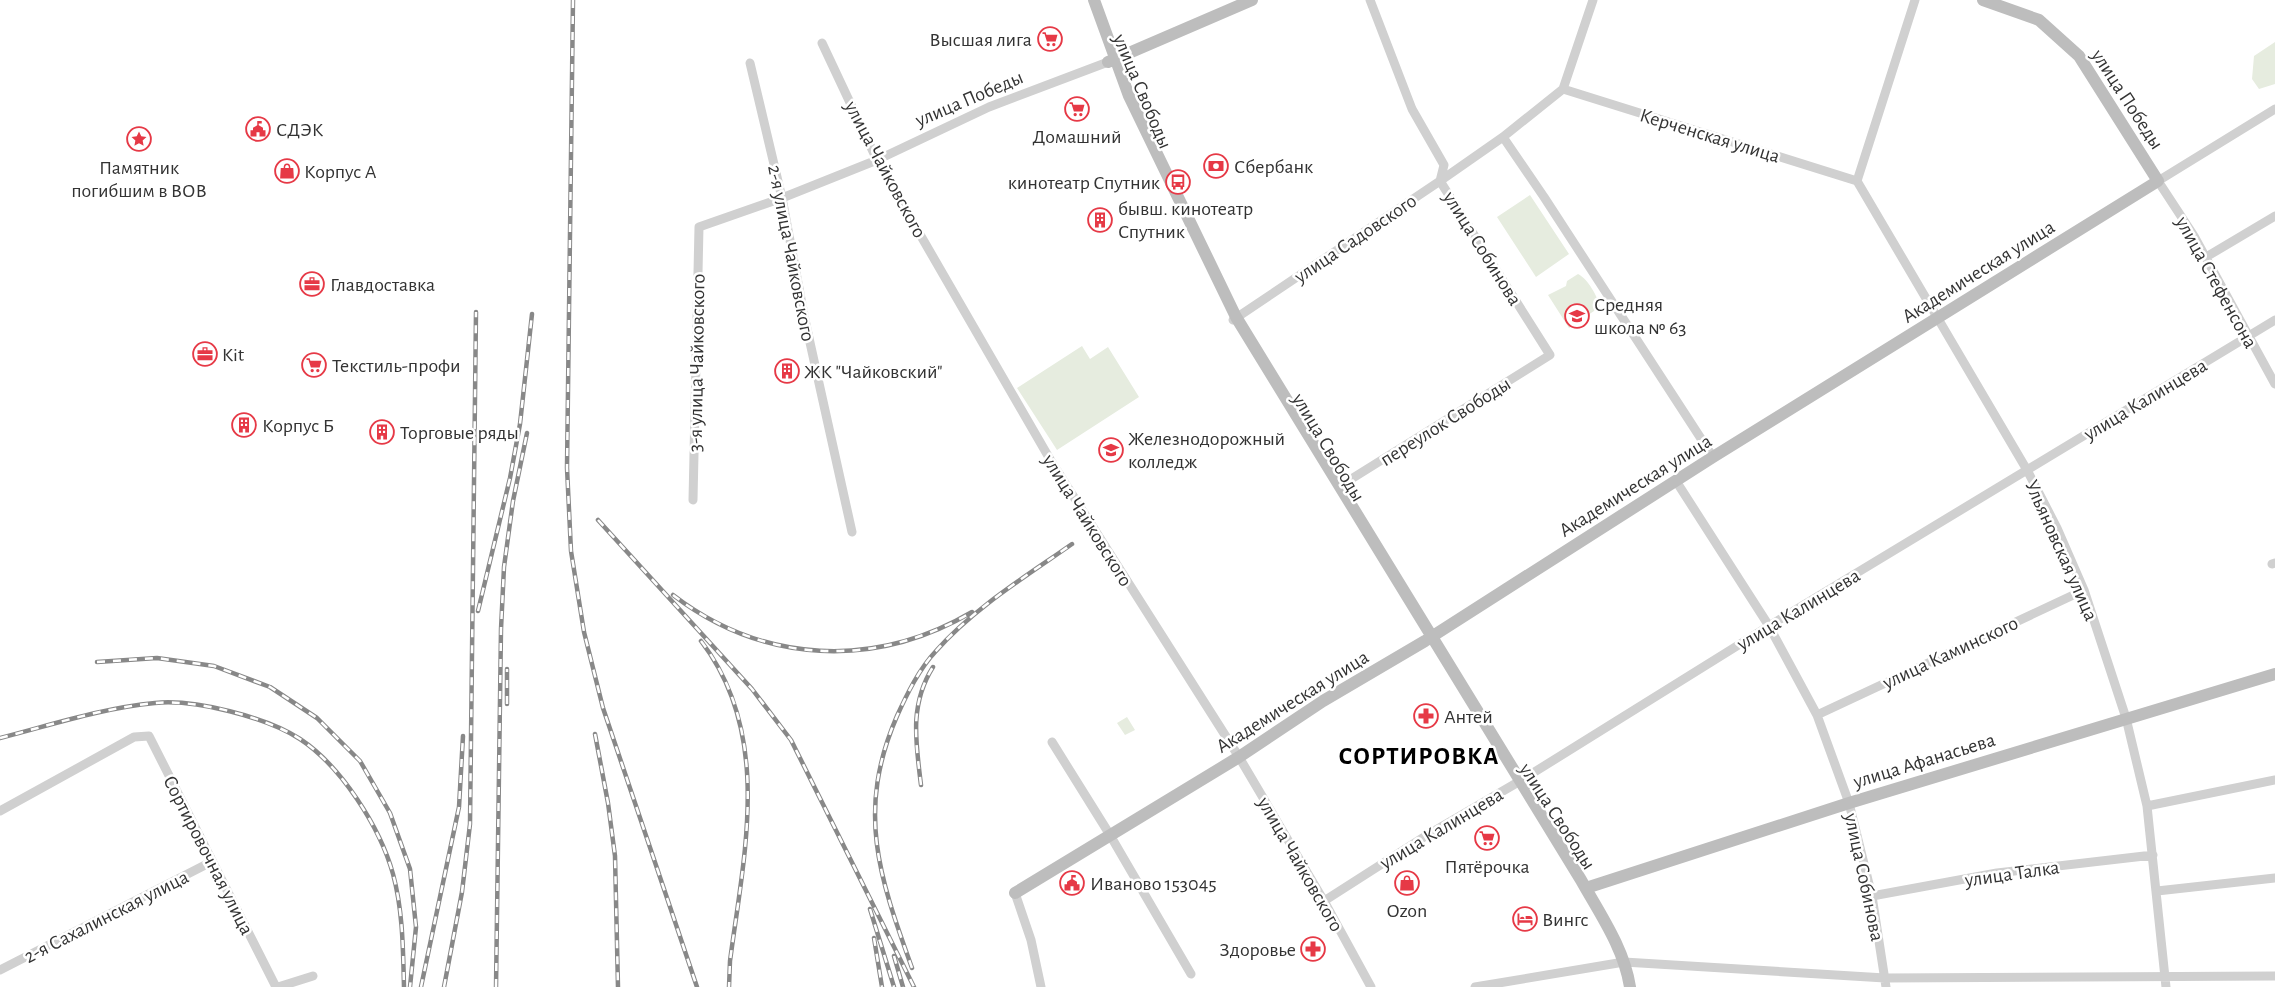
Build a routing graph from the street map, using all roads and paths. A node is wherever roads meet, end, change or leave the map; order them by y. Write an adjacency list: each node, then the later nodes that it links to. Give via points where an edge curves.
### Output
1 (1086, 0): 9 (street, улица Свободы)
2 (1094, 0): 9 (street, улица Свободы)
3 (1252, 0): 9 (street, улица Победы)
4 (1370, 0): 15 (street, улица Собинова, via 1412,109 1444,165)
5 (1593, 0): 11 (street)
6 (1915, 0): 16 (street)
7 (1983, 0): 17 (street, улица Победы, via 2039,20 2079,56)
8 (822, 43): 14 (street, улица Чайковского)
9 (1111, 60): 14 (street, улица Победы, via 989,107); 22 (street, улица Свободы, via 1122,99)
10 (750, 63): 18 (street, 2-я улица Чайковского)
11 (1564, 89): 13 (street, улица Садовского); 16 (street, Керченская улица)
12 (2275, 109): 17 (street, Академическая улица)
13 (1503, 137): 15 (street, улица Садовского); 28 (street)
14 (877, 160): 18 (street, улица Победы); 41 (street, улица Чайковского, via 1051,461)
15 (1440, 181): 22 (street, улица Садовского); 26 (street, улица Собинова)
16 (1856, 181): 23 (street, Ульяновская улица)
17 (2158, 182): 21 (street, улица Стефенсона); 23 (street, Академическая улица)
18 (782, 198): 20 (street, улица Победы); 33 (street, 2-я улица Чайковского, via 805,320)
19 (2275, 216): 21 (street)
20 (699, 227): 32 (street, 3-я улица Чайковского)
21 (2206, 258): 25 (street, улица Стефенсона)
22 (1234, 319): 31 (street, улица Свободы); 36 (street, улица Свободы)
23 (1936, 319): 28 (street, Академическая улица); 29 (street, Ульяновская улица)
24 (2275, 320): 25 (street, улица Калинцева)
25 (2248, 336): 27 (street, улица Стефенсона); 29 (street, улица Калинцева)
26 (1550, 355): 31 (street, переулок Свободы)
27 (2275, 384)
28 (1713, 458): 30 (street, Академическая улица)
29 (2027, 470): 34 (street, Ульяновская улица); 35 (street, улица Калинцева)
30 (1676, 481): 35 (street, улица Собинова); 36 (street, Академическая улица)
31 (1340, 486): 36 (street, улица Свободы)
32 (693, 500)
33 (852, 532)
34 (2084, 590): 38 (street, улица Каминского); 39 (street, Ульяновская улица)
35 (1769, 626): 38 (street, улица Собинова); 43 (street, улица Калинцева)
36 (1429, 638): 41 (street, Академическая улица, via 1323,701); 43 (street, улица Свободы)
37 (2275, 674): 39 (street, улица Афанасьева)
38 (1817, 715): 44 (street, улица Собинова)
39 (2126, 718): 44 (street, улица Афанасьева); 45 (street, Ульяновская улица)
40 (1052, 742): 47 (street)
41 (1239, 757): 47 (street, Академическая улица); 55 (street, улица Чайковского)
42 (2275, 780): 45 (street)
43 (1517, 782): 51 (street, улица Свободы); 55 (street, улица Калинцева)
44 (1849, 803): 51 (street, улица Афанасьева); 54 (street, улица Собинова)
45 (2147, 806): 48 (street, Ульяновская улица)
46 (0, 811): 49 (street, Сортировочная улица, via 134,737 149,736)
47 (1110, 835): 53 (street, Академическая улица); 58 (street)
48 (2153, 854): 52 (street, Ульяновская улица); 54 (street, улица Талка, via 1998,873)
49 (211, 862): 57 (street, 2-я Сахалинская улица); 63 (street, Сортировочная улица)
50 (2275, 878): 52 (street)
51 (1586, 888): 56 (street, улица Свободы)
52 (2157, 891): 61 (street, Ульяновская улица)
53 (1015, 893): 64 (street, via 1031,940)
54 (1872, 896): 62 (street, улица Собинова)
55 (1324, 901): 65 (street, улица Чайковского)
56 (1624, 962): 62 (street); 66 (street); 67 (street, улица Свободы)
57 (0, 970)
58 (1191, 974)
59 (313, 976): 63 (street)
60 (2275, 976): 61 (street)
61 (2166, 982): 62 (street)
62 (1886, 983)
63 (277, 987)
64 (1041, 987)
65 (1371, 987)
66 (1475, 987)
67 (1630, 987)

